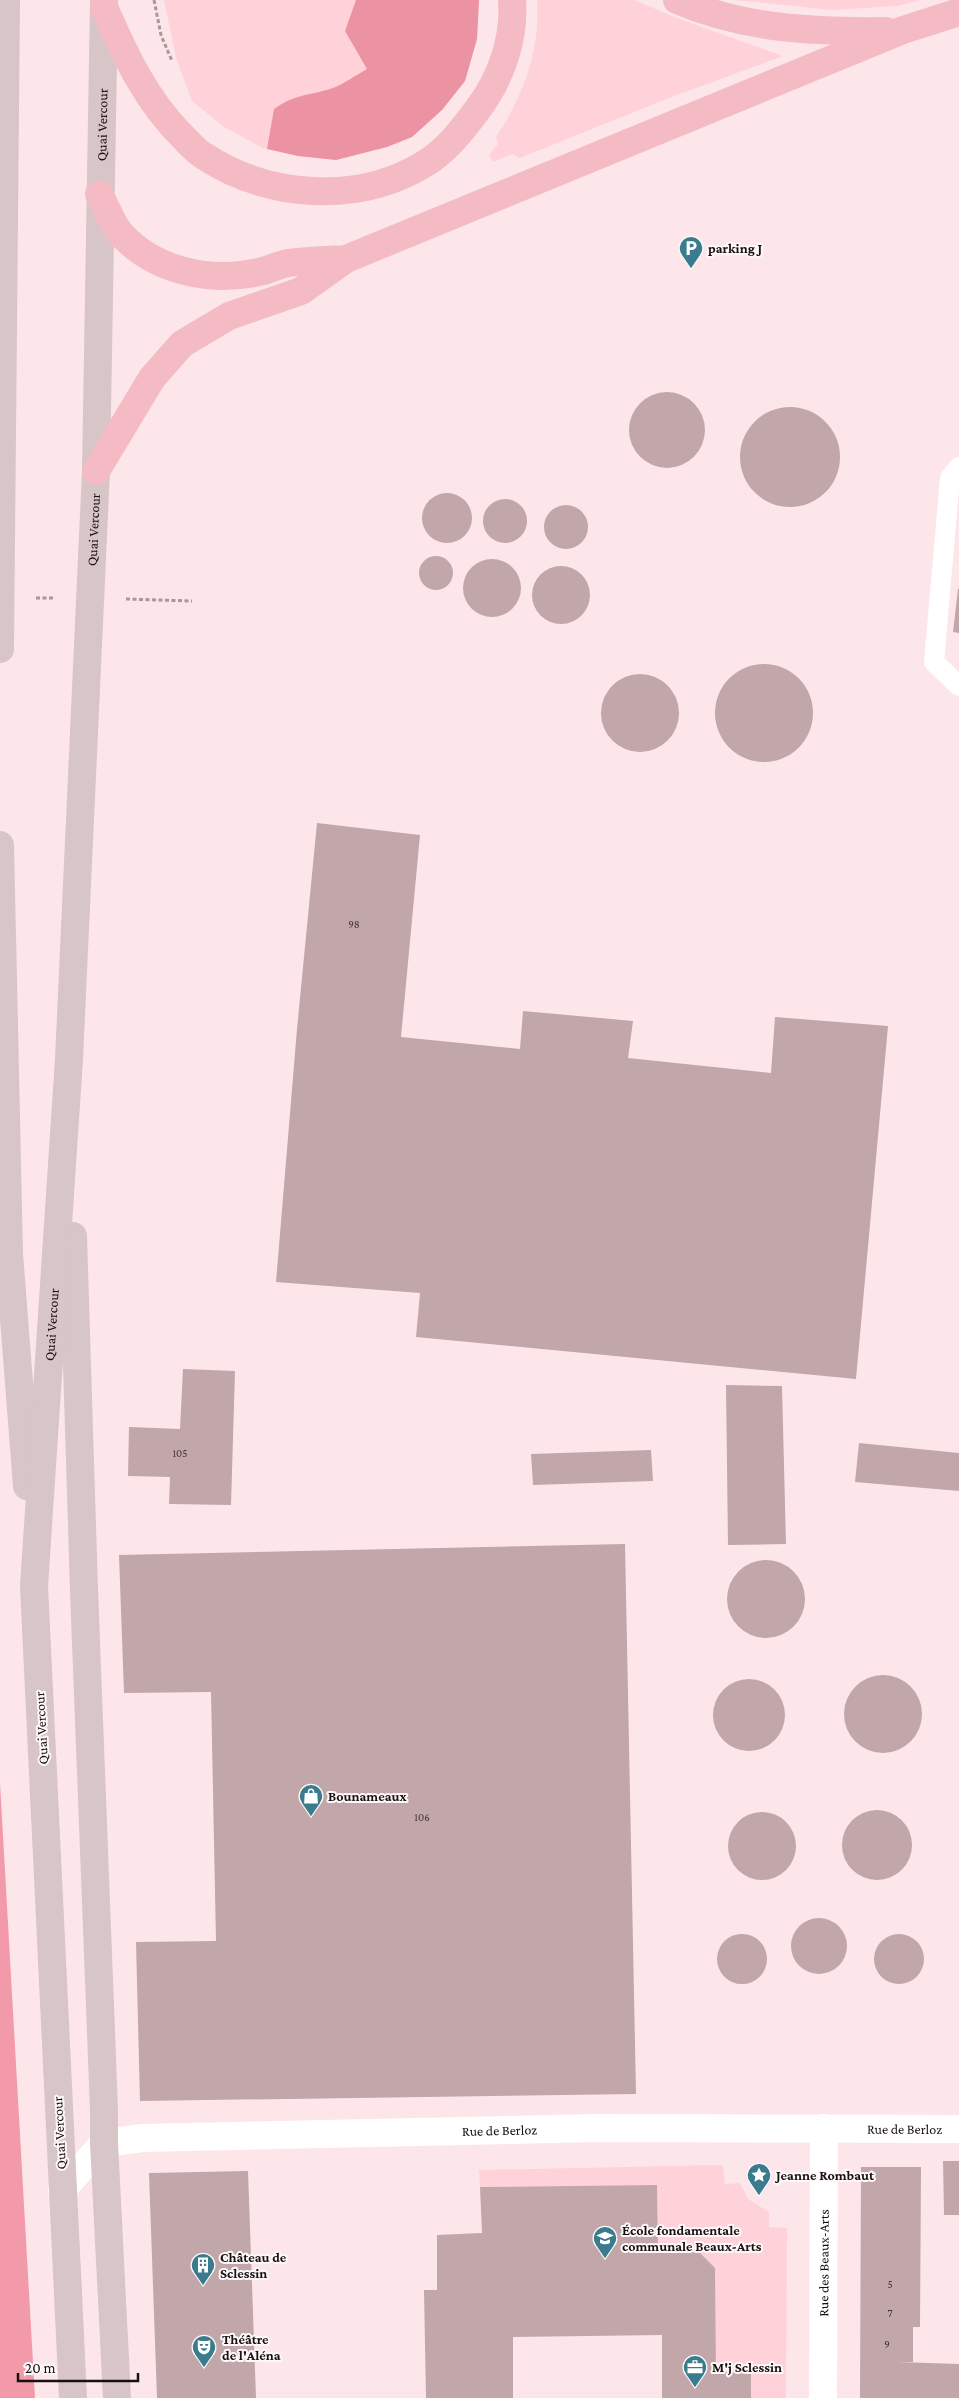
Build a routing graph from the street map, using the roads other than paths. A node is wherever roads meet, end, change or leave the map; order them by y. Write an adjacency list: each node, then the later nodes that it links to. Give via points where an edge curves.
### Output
1 (6, 0): 11 (main road)
2 (512, 0): 4 (highway, via 513,18 502,66 489,94 448,146 402,176 373,185 326,192 300,191 257,182 202,155 155,107 127,60)
3 (677, 0): 6 (highway, via 705,11 777,27 832,32)
4 (104, 4): 7 (main road, Quai Vercour)
5 (959, 12): 6 (highway)
6 (903, 30): 8 (highway)
7 (99, 194): 8 (highway, via 120,233 144,255 196,274 223,276 258,272 289,263); 10 (main road, Quai Vercour)
8 (346, 259): 10 (highway, via 300,291 229,316 182,344 152,378)
9 (959, 467): 12 (lane, via 950,478 934,662)
10 (96, 471): 14 (main road, Quai Vercour)
11 (0, 649)
12 (959, 686)
13 (0, 845): 15 (main road, via 9,1254)
14 (69, 1059): 15 (main road, Quai Vercour); 18 (main road, Quai Vercour)
15 (34, 1586): 19 (main road, Quai Vercour)
16 (824, 2128): 17 (street, Rue de Berloz); 18 (street, Rue de Berloz, via 597,2128 162,2137); 22 (street, Rue des Beaux-Arts)
17 (959, 2129)
18 (104, 2143): 19 (street); 21 (main road, Quai Vercour)
19 (62, 2190): 20 (main road, Quai Vercour)
20 (73, 2398)
21 (117, 2398)
22 (823, 2398)

